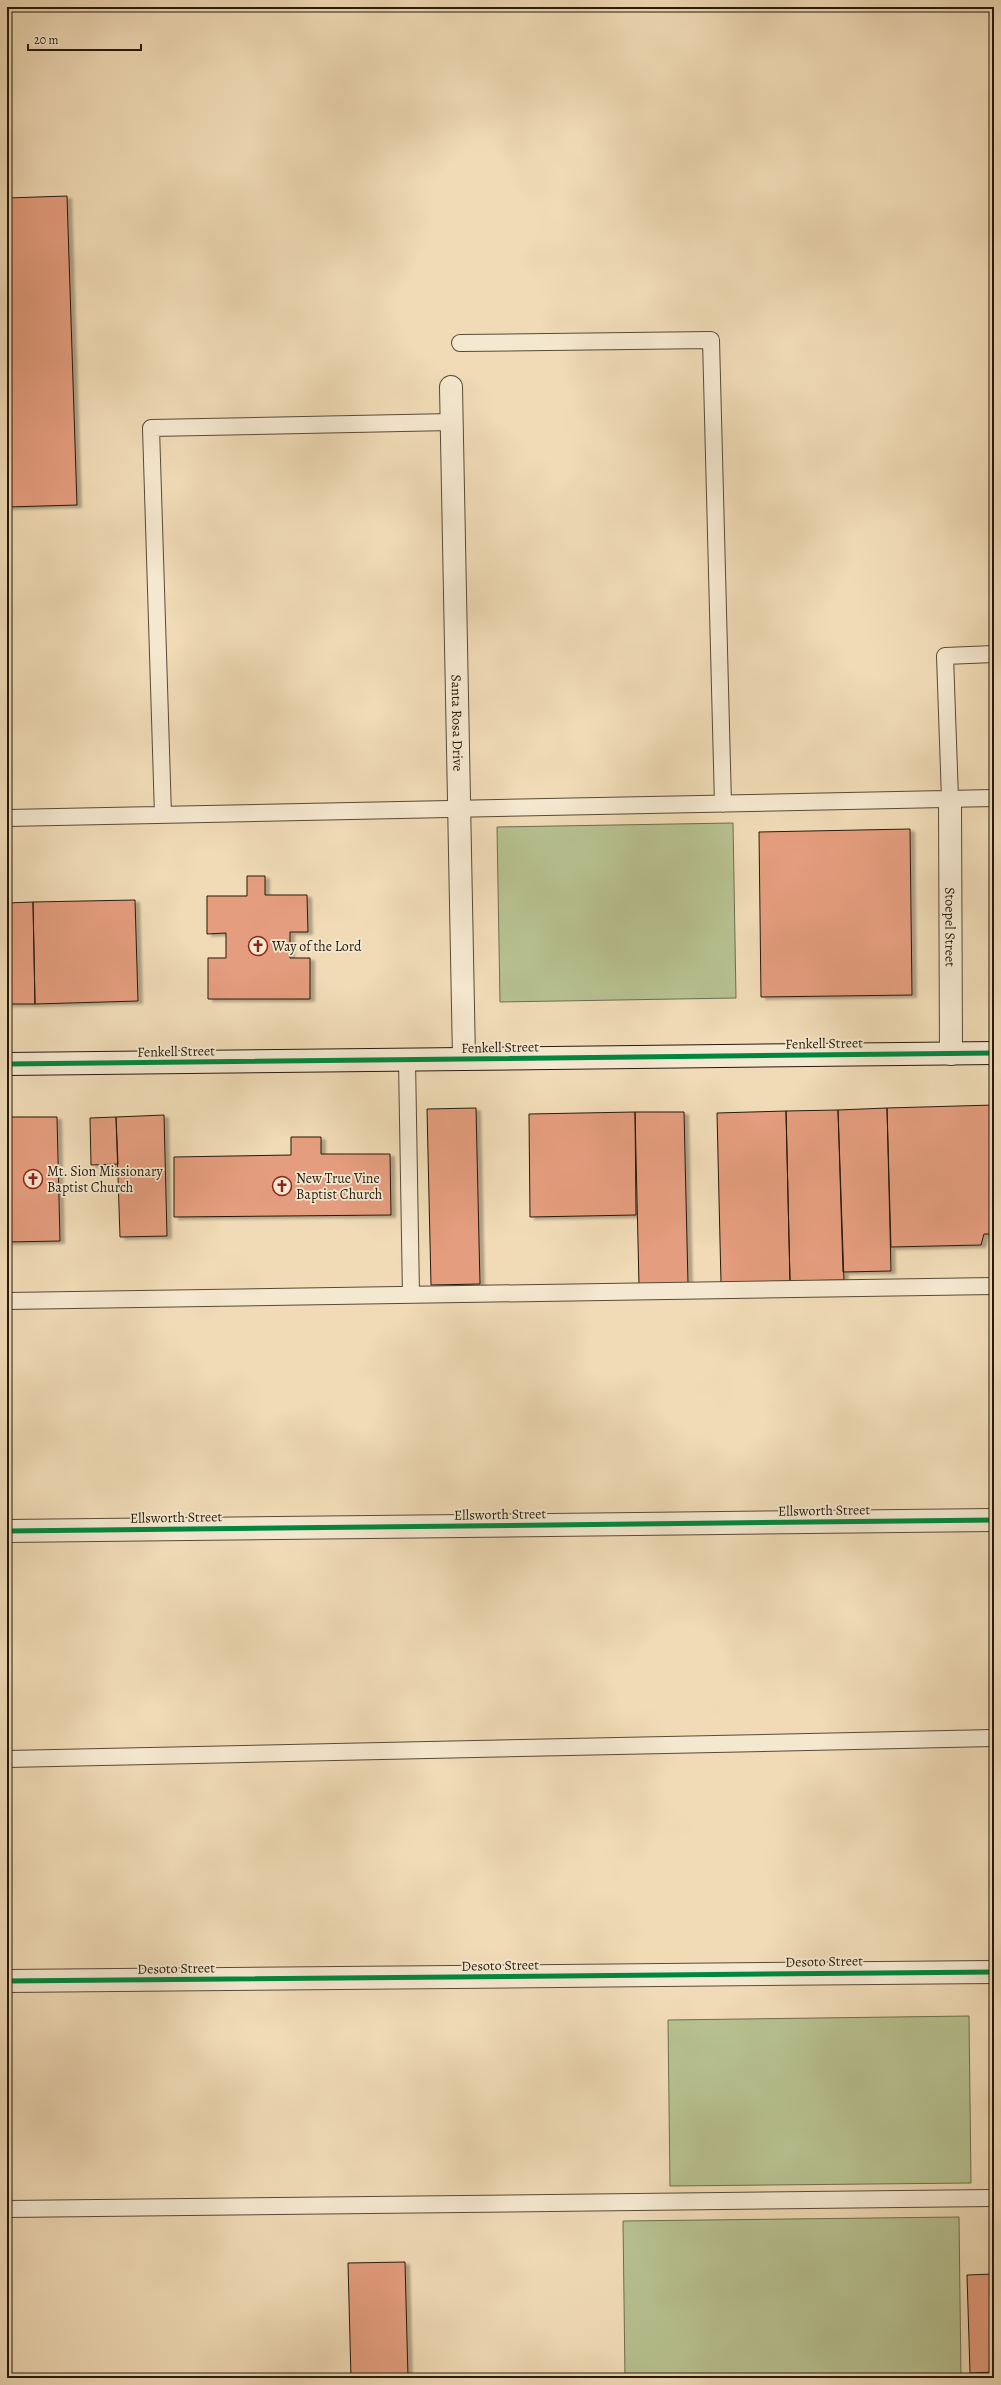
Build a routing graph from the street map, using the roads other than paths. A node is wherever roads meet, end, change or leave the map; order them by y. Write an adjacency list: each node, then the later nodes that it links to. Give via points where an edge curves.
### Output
1 (460, 343): 7 (lane, via 711,340)
2 (451, 387): 3 (street, Santa Rosa Drive)
3 (452, 422): 8 (street, Santa Rosa Drive); 9 (lane, via 151,428)
4 (994, 654): 6 (lane, via 945,656)
5 (994, 798): 6 (lane)
6 (950, 799): 7 (lane); 12 (street, Stoepel Street)
7 (723, 804): 8 (lane)
8 (460, 809): 9 (lane); 14 (street, Santa Rosa Drive)
9 (163, 815): 10 (lane)
10 (7, 818)
11 (994, 1053): 12 (street, Fenkell Street)
12 (952, 1054): 14 (street, Fenkell Street)
13 (407, 1060): 14 (street, Fenkell Street); 15 (street, Fenkell Street); 17 (lane)
14 (464, 1060)
15 (7, 1064)
16 (994, 1286): 17 (lane)
17 (411, 1295): 18 (lane)
18 (7, 1301)
19 (994, 1520): 20 (street, Ellsworth Street)
20 (7, 1531)
21 (994, 1738): 22 (lane)
22 (7, 1759)
23 (994, 1972): 24 (street, Desoto Street)
24 (7, 1981)
25 (994, 2198): 26 (lane)
26 (7, 2209)

